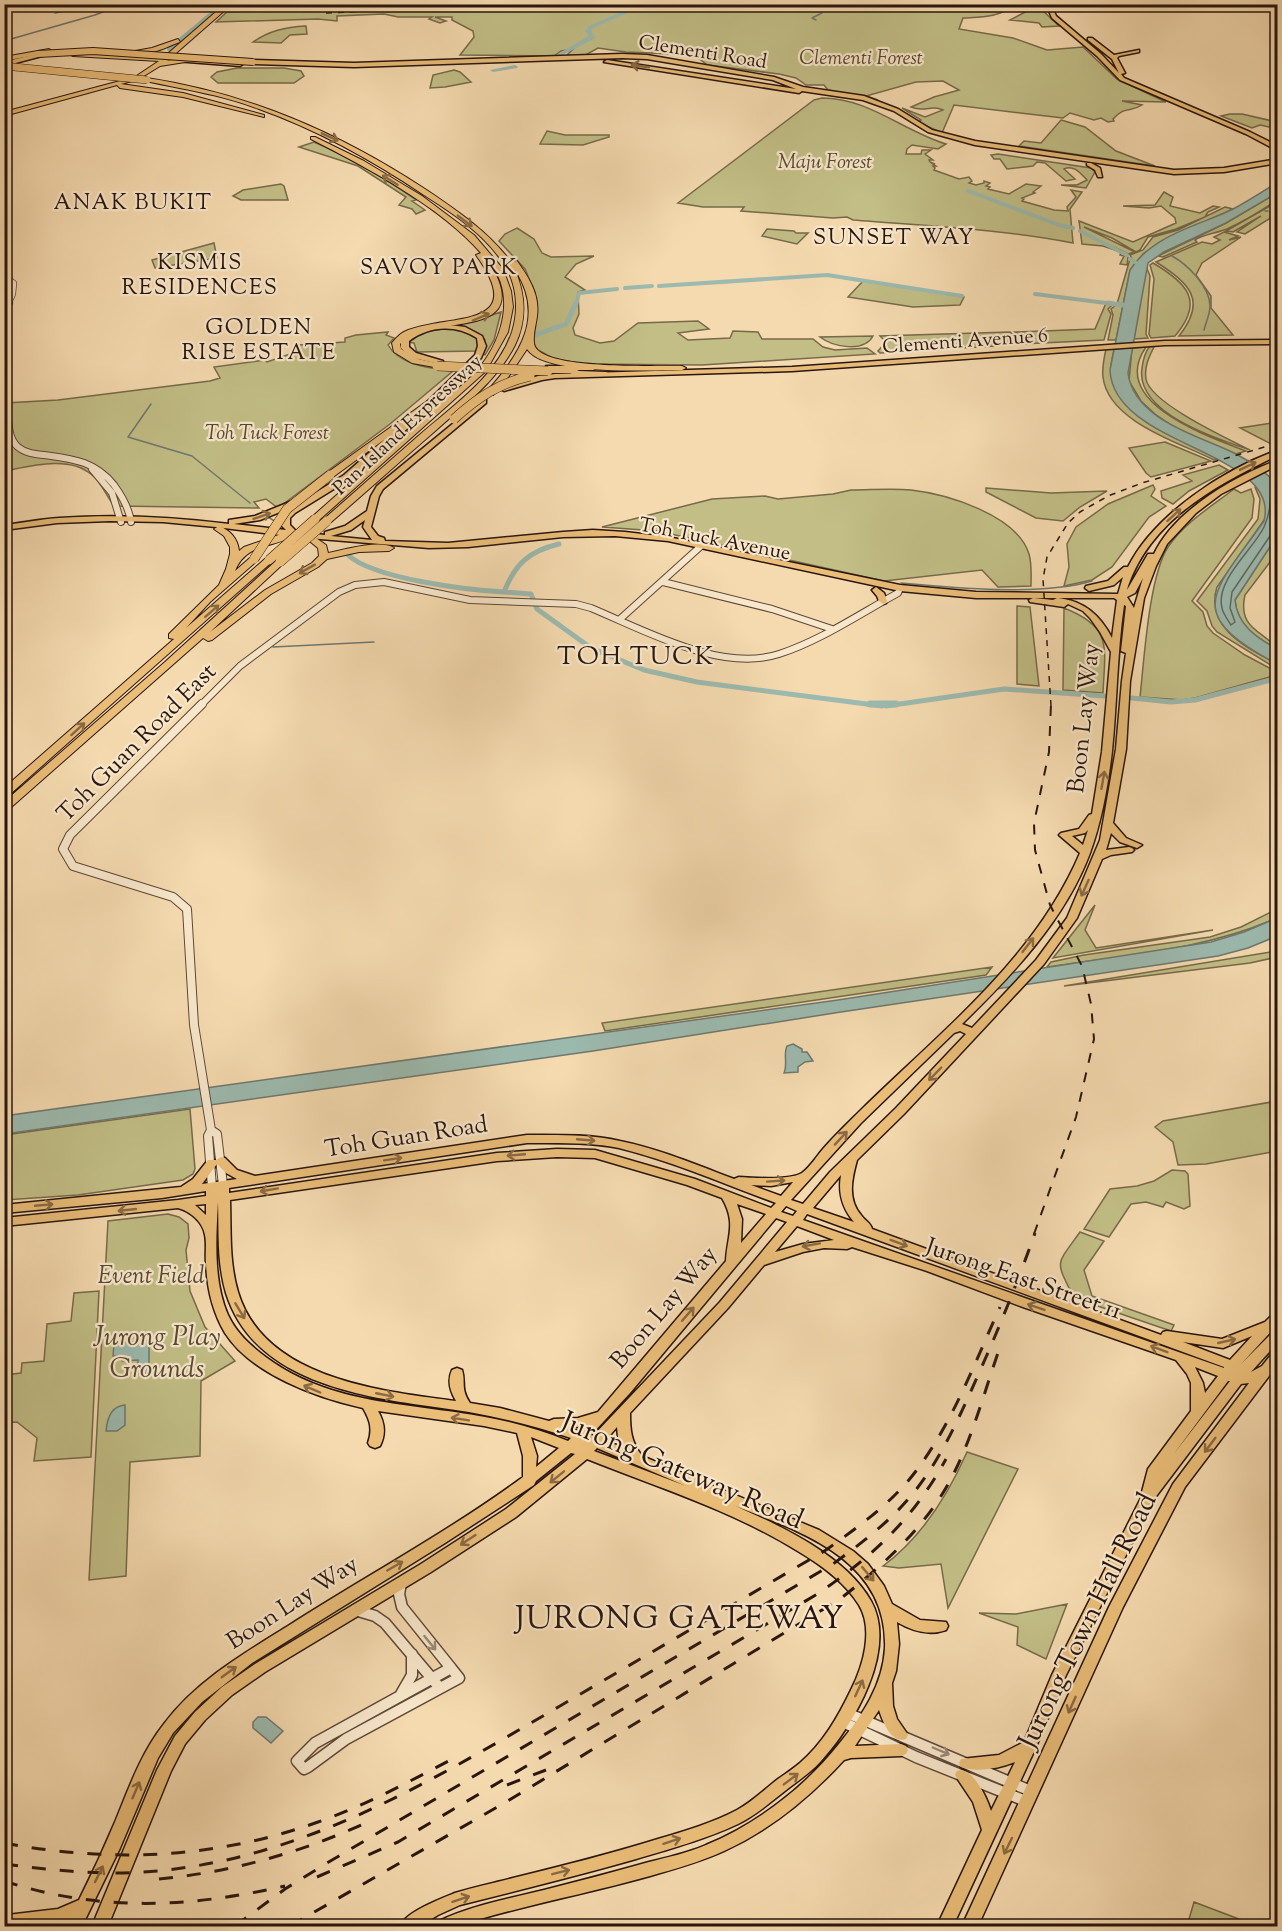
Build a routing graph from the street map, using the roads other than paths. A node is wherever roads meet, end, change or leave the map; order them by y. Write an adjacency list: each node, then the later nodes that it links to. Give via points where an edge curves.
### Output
1 (218, 4): 5 (highway)
2 (1048, 4): 16 (main road, via 1058,20)
3 (1055, 4): 6 (main road, via 1060,16)
4 (229, 5): 5 (highway)
5 (179, 43): 9 (highway); 11 (highway, via 181,52); 14 (highway)
6 (1104, 51): 8 (main road); 10 (main road); 16 (main road)
7 (1137, 51): 10 (main road)
8 (1121, 52)
9 (133, 53): 14 (highway); 14 (highway); 15 (highway, via 52,56)
10 (1114, 58): 26 (main road, via 1122,74 1134,82)
11 (197, 59): 13 (main road, Clementi Road); 14 (main road, Clementi Road); 17 (main road, Clementi Road)
12 (574, 60): 17 (main road, Clementi Road); 20 (main road, Clementi Road, one-way to 12); 20 (main road, Clementi Road, via 647,57 774,79)
13 (183, 61): 14 (highway)
14 (160, 62): 15 (main road, bridge, via 91,52 39,55); 17 (main road, Clementi Road, bridge); 19 (highway, via 137,78); 21 (highway, via 126,80); 24 (highway)
15 (4, 64): 18 (highway, Pan-Island Expressway, bridge)
16 (1108, 64): 26 (main road, via 1128,83)
17 (326, 65)
18 (144, 82): 23 (highway, Pan-Island Expressway, via 197,92); 24 (highway, Pan-Island Expressway, via 212,92)
19 (115, 86): 21 (highway); 23 (highway, via 193,97)
20 (800, 90): 29 (main road, Clementi Road, via 846,94 878,102 930,131 971,142 1160,171 1204,172); 30 (main road, Clementi Road, via 872,104 920,131 954,142)
21 (26, 108): 22 (highway); 25 (highway)
22 (4, 111)
23 (262, 116): 33 (highway, Pan-Island Expressway, one-way to 23, via 362,162)
24 (285, 118): 34 (highway, Pan-Island Expressway, one-way to 34, via 345,143 396,172 481,233)
25 (4, 123)
26 (1249, 131): 27 (main road); 28 (main road)
27 (1278, 143)
28 (1278, 149)
29 (1278, 159)
30 (1089, 164): 31 (main road, Clementi Road, via 1189,175); 32 (main road, via 1098,169)
31 (1278, 166)
32 (1100, 176)
33 (456, 226): 40 (highway, one-way to 33, via 401,354 396,345 398,340 419,328 478,319 499,303 488,267); 45 (highway, Pan-Island Expressway, via 499,269 509,307 497,348 483,369)
34 (506, 258): 37 (highway, via 521,272 534,301); 53 (highway, Pan-Island Expressway, via 521,303 520,319 509,348 483,382)
35 (4, 277): 36 (street, via 15,283 14,296)
36 (5, 308)
37 (529, 334): 41 (highway, via 529,346 549,360); 48 (highway, via 512,365)
38 (1278, 340): 39 (main road, Clementi Avenue 6)
39 (1062, 347): 41 (main road, Clementi Avenue 6); 43 (main road, Clementi Avenue 6, via 792,369)
40 (439, 365): 42 (highway, bridge); 46 (main road, via 412,355 405,348 405,340 416,332 440,327 467,329 480,337 478,356)
41 (682, 368): 42 (main road, Clementi Avenue 6)
42 (546, 371): 43 (highway); 44 (highway); 53 (highway, bridge, via 494,387 477,397)
43 (673, 373): 44 (main road, Clementi Avenue 6)
44 (606, 374): 48 (main road, Clementi Avenue 6, via 541,378 507,388)
45 (452, 396): 51 (highway); 81 (highway, Pan-Island Expressway, one-way to 45, bridge)
46 (433, 401): 51 (main road); 69 (highway, bridge, via 287,509 254,559)
47 (4, 404): 56 (street, via 9,412 12,439 18,447 99,467 122,496)
48 (478, 405): 55 (main road, Clementi Avenue 6, via 380,488)
49 (4, 419): 56 (street, via 8,442 14,449 80,464 97,472)
50 (1278, 452): 66 (main road, one-way to 50, via 1161,526 1197,495)
51 (366, 460): 54 (main road)
52 (1278, 462): 61 (main road, via 1229,486 1193,511)
53 (378, 477): 83 (highway, Pan-Island Expressway, bridge)
54 (315, 496): 57 (main road, one-way to 54, via 250,520); 60 (main road, via 286,518 286,526)
55 (370, 513): 60 (main road, via 348,528); 62 (main road, via 368,530)
56 (126, 520): 57 (main road); 58 (main road); 59 (main road)
57 (206, 523): 60 (main road)
58 (219, 529): 60 (main road); 65 (highway, via 233,540)
59 (4, 530)
60 (303, 536): 62 (main road, Toh Tuck Avenue); 64 (highway, via 323,547); 65 (highway, via 247,549)
61 (1163, 543): 74 (main road, via 1146,563 1132,591); 82 (main road, Boon Lay Way, via 1140,598)
62 (390, 545): 63 (main road, Toh Tuck Avenue, via 429,551 474,550 610,537); 64 (highway)
63 (699, 549): 68 (street); 70 (main road, Toh Tuck Avenue); 72 (main road, Toh Tuck Avenue)
64 (324, 557): 83 (highway, one-way to 83, via 249,605)
65 (234, 560): 69 (highway)
66 (1134, 562): 67 (main road, Boon Lay Way); 71 (main road, via 1111,583)
67 (1125, 581): 71 (main road); 74 (main road, Boon Lay Way)
68 (663, 582): 78 (street); 79 (street, via 772,609)
69 (219, 590): 81 (highway)
70 (876, 590): 72 (main road, Toh Tuck Avenue); 76 (main road)
71 (1080, 590): 73 (main road)
72 (899, 591): 73 (main road, Toh Tuck Avenue, via 956,600); 76 (street, Toh Guan Road East)
73 (1032, 597): 74 (main road, Toh Tuck Avenue, via 1100,593); 75 (main road, Toh Tuck Avenue); 77 (main road, via 1070,606)
74 (1120, 597): 75 (main road, Toh Tuck Avenue); 80 (main road, Boon Lay Way); 82 (main road, via 1130,606)
75 (1057, 600): 77 (main road, via 1072,603)
76 (883, 601): 79 (street, Toh Guan Road East)
77 (1097, 619): 80 (main road)
78 (619, 620): 79 (street, Toh Guan Road East, via 690,650 741,658 777,655); 93 (street, Toh Guan Road East, via 564,602 469,600 382,581 357,584 339,592 240,666 64,843 64,855 74,866 173,897 186,909 194,1022 211,1130 208,1136)
79 (832, 629)
80 (1115, 656): 85 (main road, Boon Lay Way, one-way to 80, via 1108,750)
81 (151, 662): 84 (highway, Pan-Island Expressway, one-way to 81)
82 (1127, 672): 87 (main road, Boon Lay Way, via 1121,749)
83 (131, 698): 86 (highway, Pan-Island Expressway)
84 (4, 794)
85 (1099, 806): 88 (main road, Boon Lay Way); 88 (main road, via 1086,828 1064,835)
86 (4, 808)
87 (1109, 824): 89 (main road, Boon Lay Way); 89 (main road, via 1133,847)
88 (1085, 852): 90 (main road, Boon Lay Way, one-way to 88, via 1010,967 1054,912)
89 (1099, 857): 91 (main road, Boon Lay Way, one-way to 91, via 1072,918 1040,962)
90 (947, 1031): 91 (main road, via 964,1027); 95 (main road, Boon Lay Way, one-way to 90)
91 (972, 1035): 92 (main road, Boon Lay Way, one-way to 92)
92 (852, 1157): 104 (main road, Boon Lay Way); 109 (main road, via 844,1188 847,1204 857,1221)
93 (217, 1162): 96 (main road, via 236,1175); 97 (street, Toh Guan Road East); 98 (main road, via 198,1182)
94 (707, 1173): 95 (main road, one-way to 95, via 746,1182); 96 (main road, Toh Guan Road, one-way to 94, via 527,1139 618,1144); 101 (main road, Toh Guan Road)
95 (804, 1177): 101 (main road, Boon Lay Way)
96 (262, 1179): 97 (main road, Toh Guan Road)
97 (218, 1186): 98 (main road, Toh Guan Road); 100 (main road, Jurong Gateway Road)
98 (162, 1194): 103 (main road, Toh Guan Road, one-way to 98)
99 (726, 1195): 100 (main road, Toh Guan Road, one-way to 100, via 595,1154 557,1153 349,1177); 105 (main road, Toh Guan Road); 112 (main road, via 734,1206 738,1225)
100 (218, 1199): 102 (main road, Toh Guan Road); 108 (main road, Jurong Gateway Road); 113 (main road, Jurong Gateway Road)
101 (786, 1201): 104 (main road, Toh Guan Road); 105 (main road, Boon Lay Way)
102 (178, 1204): 107 (main road, Toh Guan Road, one-way to 107); 108 (main road, via 202,1216)
103 (4, 1209)
104 (806, 1209): 106 (main road, Boon Lay Way); 109 (main road, Jurong East Street 11)
105 (773, 1214): 106 (main road, Toh Guan Road); 112 (main road, Boon Lay Way)
106 (794, 1221): 110 (main road, Jurong East Street 11); 111 (main road, Boon Lay Way)
107 (4, 1222)
108 (211, 1235): 114 (main road, Jurong Gateway Road)
109 (878, 1235): 116 (main road, Jurong East Street 11, one-way to 116)
110 (867, 1248): 111 (main road, one-way to 111, via 817,1244); 123 (main road, Jurong East Street 11, one-way to 110)
111 (758, 1263): 118 (main road, Boon Lay Way)
112 (729, 1266): 117 (main road, Boon Lay Way, one-way to 112)
113 (228, 1281): 114 (main road); 129 (main road, Jurong Gateway Road, one-way to 129, via 232,1296 252,1329 271,1348 315,1376 352,1388)
114 (214, 1285): 128 (main road, Jurong Gateway Road, one-way to 114, via 282,1375 245,1348 224,1318)
115 (1274, 1325): 116 (main road, one-way to 115, via 1223,1344); 119 (main road, Jurong Town Hall Road); 121 (main road, Jurong Town Hall Road)
116 (1129, 1327): 120 (main road, Jurong East Street 11)
117 (669, 1336): 118 (main road, via 677,1341); 131 (main road, Boon Lay Way)
118 (690, 1340): 130 (main road, Boon Lay Way)
119 (1262, 1350): 121 (main road); 126 (main road, Jurong Town Hall Road)
120 (1197, 1351): 121 (main road); 126 (main road, Jurong East Street 11)
121 (1241, 1354): 126 (main road, Jurong Town Hall Road)
122 (1278, 1354): 124 (main road, Jurong Town Hall Road)
123 (1180, 1357): 126 (main road, Jurong East Street 11); 132 (main road, via 1199,1386)
124 (1266, 1369): 126 (main road); 127 (main road, Jurong Town Hall Road)
125 (457, 1373): 129 (main road, via 455,1384)
126 (1238, 1373): 127 (main road); 132 (main road, Jurong Town Hall Road); 143 (main road, Jurong Town Hall Road)
127 (1245, 1398): 164 (main road, Jurong Town Hall Road, one-way to 164, via 1180,1484 1116,1607)
128 (368, 1407): 134 (main road, Jurong Gateway Road, one-way to 128); 136 (main road, via 376,1418 379,1433)
129 (466, 1407): 133 (main road, Jurong Gateway Road)
130 (624, 1413): 137 (main road, Boon Lay Way); 140 (main road, via 626,1443)
131 (604, 1415): 133 (main road, via 572,1424); 135 (main road, Boon Lay Way)
132 (1196, 1415): 143 (main road, Jurong Town Hall Road, via 1154,1472)
133 (544, 1424): 135 (main road, Jurong Gateway Road)
134 (523, 1430): 138 (main road, Jurong Gateway Road); 141 (main road, via 530,1456)
135 (580, 1437): 137 (main road, Jurong Gateway Road); 138 (main road, Boon Lay Way)
136 (375, 1443)
137 (596, 1443): 139 (main road, Boon Lay Way); 140 (main road, Jurong Gateway Road)
138 (569, 1447): 139 (main road, Jurong Gateway Road); 141 (main road, Boon Lay Way)
139 (585, 1453): 144 (main road, Boon Lay Way, one-way to 144); 149 (main road, Jurong Gateway Road, via 734,1512 799,1544 848,1580 865,1602)
140 (641, 1462): 146 (main road, Jurong Gateway Road, one-way to 146, via 804,1529 842,1549 873,1580)
141 (529, 1481): 142 (main road, Boon Lay Way)
142 (514, 1491): 144 (main road, via 524,1493); 166 (main road, Boon Lay Way, one-way to 142, via 151,1757 184,1709 245,1660)
143 (1149, 1496): 160 (main road, Jurong Town Hall Road, via 1059,1675)
144 (528, 1500): 145 (main road, Boon Lay Way, one-way to 145)
145 (401, 1583): 147 (main road, Boon Lay Way); 154 (street, one-way to 154, via 402,1607 459,1678)
146 (887, 1608): 148 (main road, via 911,1624); 150 (main road, Jurong Gateway Road)
147 (355, 1610): 151 (street, via 386,1623); 168 (main road, Boon Lay Way, via 227,1691 189,1729 164,1770)
148 (941, 1626)
149 (872, 1628): 150 (main road, via 879,1632); 153 (main road, Jurong Gateway Road)
150 (890, 1628): 152 (main road, Jurong Gateway Road)
151 (411, 1650): 154 (street); 156 (street, via 412,1680)
152 (892, 1653): 153 (main road); 155 (main road, Jurong Gateway Road)
153 (870, 1663): 157 (main road, Jurong Gateway Road, one-way to 153)
154 (436, 1683): 156 (street); 156 (street, via 329,1750 310,1768 299,1766 297,1761 315,1743)
155 (885, 1684): 158 (main road, Jurong Gateway Road); 159 (main road, via 889,1721)
156 (400, 1695)
157 (845, 1717): 158 (street); 170 (main road, Jurong Gateway Road, one-way to 157, via 458,1899 639,1852 704,1831 749,1811 805,1768)
158 (861, 1725): 159 (street); 161 (main road, Jurong Gateway Road)
159 (901, 1742): 161 (main road); 162 (street)
160 (1029, 1747): 162 (main road, via 1001,1762); 163 (main road, Jurong Town Hall Road)
161 (839, 1755): 171 (main road, Jurong Gateway Road, via 802,1793 773,1815 714,1849 612,1880 480,1912)
162 (964, 1769): 163 (street); 165 (main road, via 980,1799)
163 (1009, 1788): 164 (street); 165 (main road, Jurong Town Hall Road)
164 (1030, 1797): 173 (main road, Jurong Town Hall Road, one-way to 173)
165 (990, 1831): 172 (main road, Jurong Town Hall Road)
166 (84, 1905): 167 (main road, via 59,1916); 169 (main road, Boon Lay Way)
167 (8, 1923)
168 (102, 1925)
169 (74, 1926)
170 (408, 1926)
171 (445, 1926)
172 (945, 1926)
173 (970, 1926)

